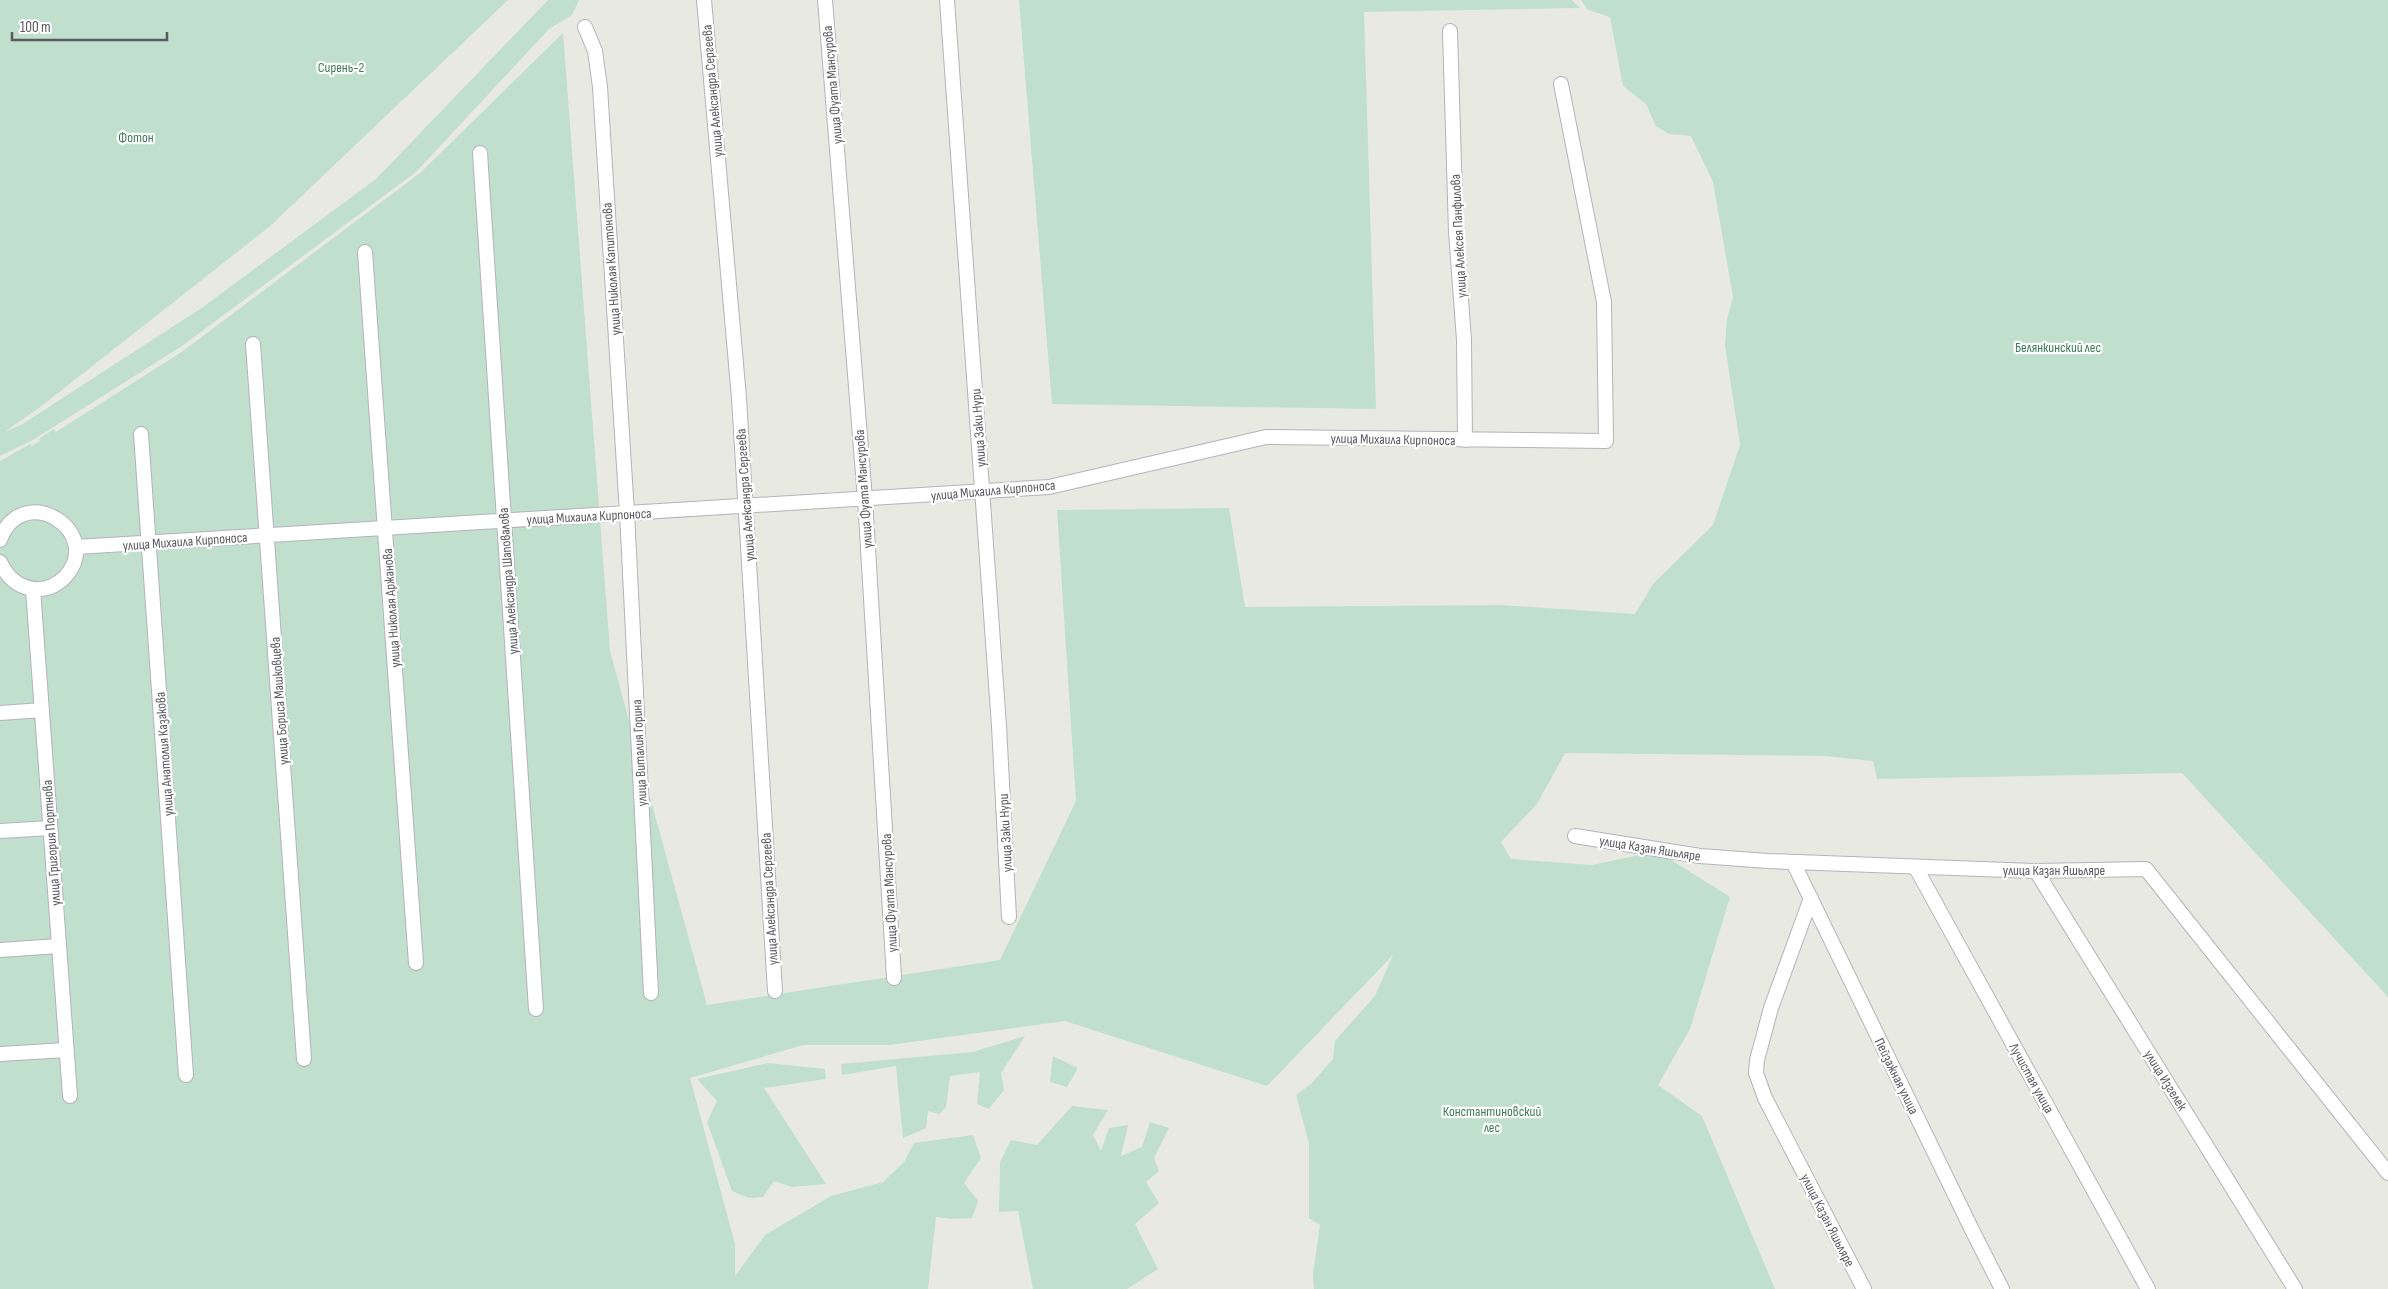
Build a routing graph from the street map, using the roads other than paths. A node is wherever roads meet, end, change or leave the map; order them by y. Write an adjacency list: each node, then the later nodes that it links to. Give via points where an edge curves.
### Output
1 (704, 0): 14 (street, улица Александра Сергеева)
2 (825, 0): 13 (street, улица Фуата Мансурова)
3 (947, 0): 12 (street, улица Заки Нури)
4 (585, 27): 15 (street, улица Николая Капитонова, via 595,51 600,87)
5 (1450, 31): 11 (street, улица Алексея Панфилова, via 1456,232 1464,340)
6 (1561, 84): 11 (street, улица Михаила Кирпоноса, via 1604,302 1606,441)
7 (480, 153): 16 (street, улица Александра Шаповалова)
8 (365, 252): 17 (street, улица Николая Аржанова)
9 (253, 344): 18 (street, улица Бориса Машковцева)
10 (140, 434): 20 (street, улица Анатолия Казакова)
11 (1465, 440): 12 (street, улица Михаила Кирпоноса, via 1266,437 1049,487)
12 (982, 492): 13 (street, улица Михаила Кирпоноса); 33 (street, улица Заки Нури)
13 (864, 499): 14 (street, улица Михаила Кирпоноса); 37 (street, улица Фуата Мансурова)
14 (746, 507): 15 (street, улица Михаила Кирпоноса); 38 (street, улица Александра Сергеева)
15 (627, 513): 16 (street, улица Михаила Кирпоноса); 39 (street, улица Виталия Горина)
16 (504, 521): 17 (street, улица Михаила Кирпоноса); 40 (street, улица Александра Шаповалова)
17 (385, 528): 18 (street, улица Михаила Кирпоноса); 36 (street, улица Николая Аржанова)
18 (267, 536): 20 (street, улица Михаила Кирпоноса); 43 (street, улица Бориса Машковцева)
19 (0, 540): 21 (street, via 5,529 23,515 46,513 66,525)
20 (149, 543): 21 (street, улица Михаила Кирпоноса); 44 (street, улица Анатолия Казакова)
21 (76, 547): 23 (street, via 70,572 61,581 50,587)
22 (1, 569): 23 (street, via 13,581)
23 (33, 589): 24 (street, улица Григория Портнова)
24 (42, 710): 25 (street); 26 (street, улица Григория Портнова)
25 (0, 713)
26 (50, 828): 27 (street); 34 (street, улица Григория Портнова)
27 (0, 831)
28 (1576, 836): 29 (street, улица Казан Яшьляре, via 1700,856)
29 (1793, 862): 30 (street, улица Казан Яшьляре); 32 (street, Пейзажная улица)
30 (1916, 868): 31 (street, улица Казан Яшьляре); 49 (street, Лучистая улица)
31 (2036, 871): 46 (street, улица Казан Яшьляре, via 2146,869); 50 (street, улица Изгелек)
32 (1811, 898): 47 (street, улица Казан Яшьляре, via 1771,1008 1756,1073 1765,1098); 48 (street, Пейзажная улица)
33 (1009, 917)
34 (59, 946): 35 (street); 41 (street, улица Григория Портнова)
35 (0, 950)
36 (416, 963)
37 (894, 978)
38 (774, 991)
39 (651, 993)
40 (536, 1009)
41 (66, 1050): 42 (street); 45 (street, улица Григория Портнова)
42 (0, 1054)
43 (304, 1059)
44 (186, 1075)
45 (70, 1096)
46 (2388, 1173)
47 (1864, 1289)
48 (2002, 1289)
49 (2148, 1289)
50 (2295, 1289)

